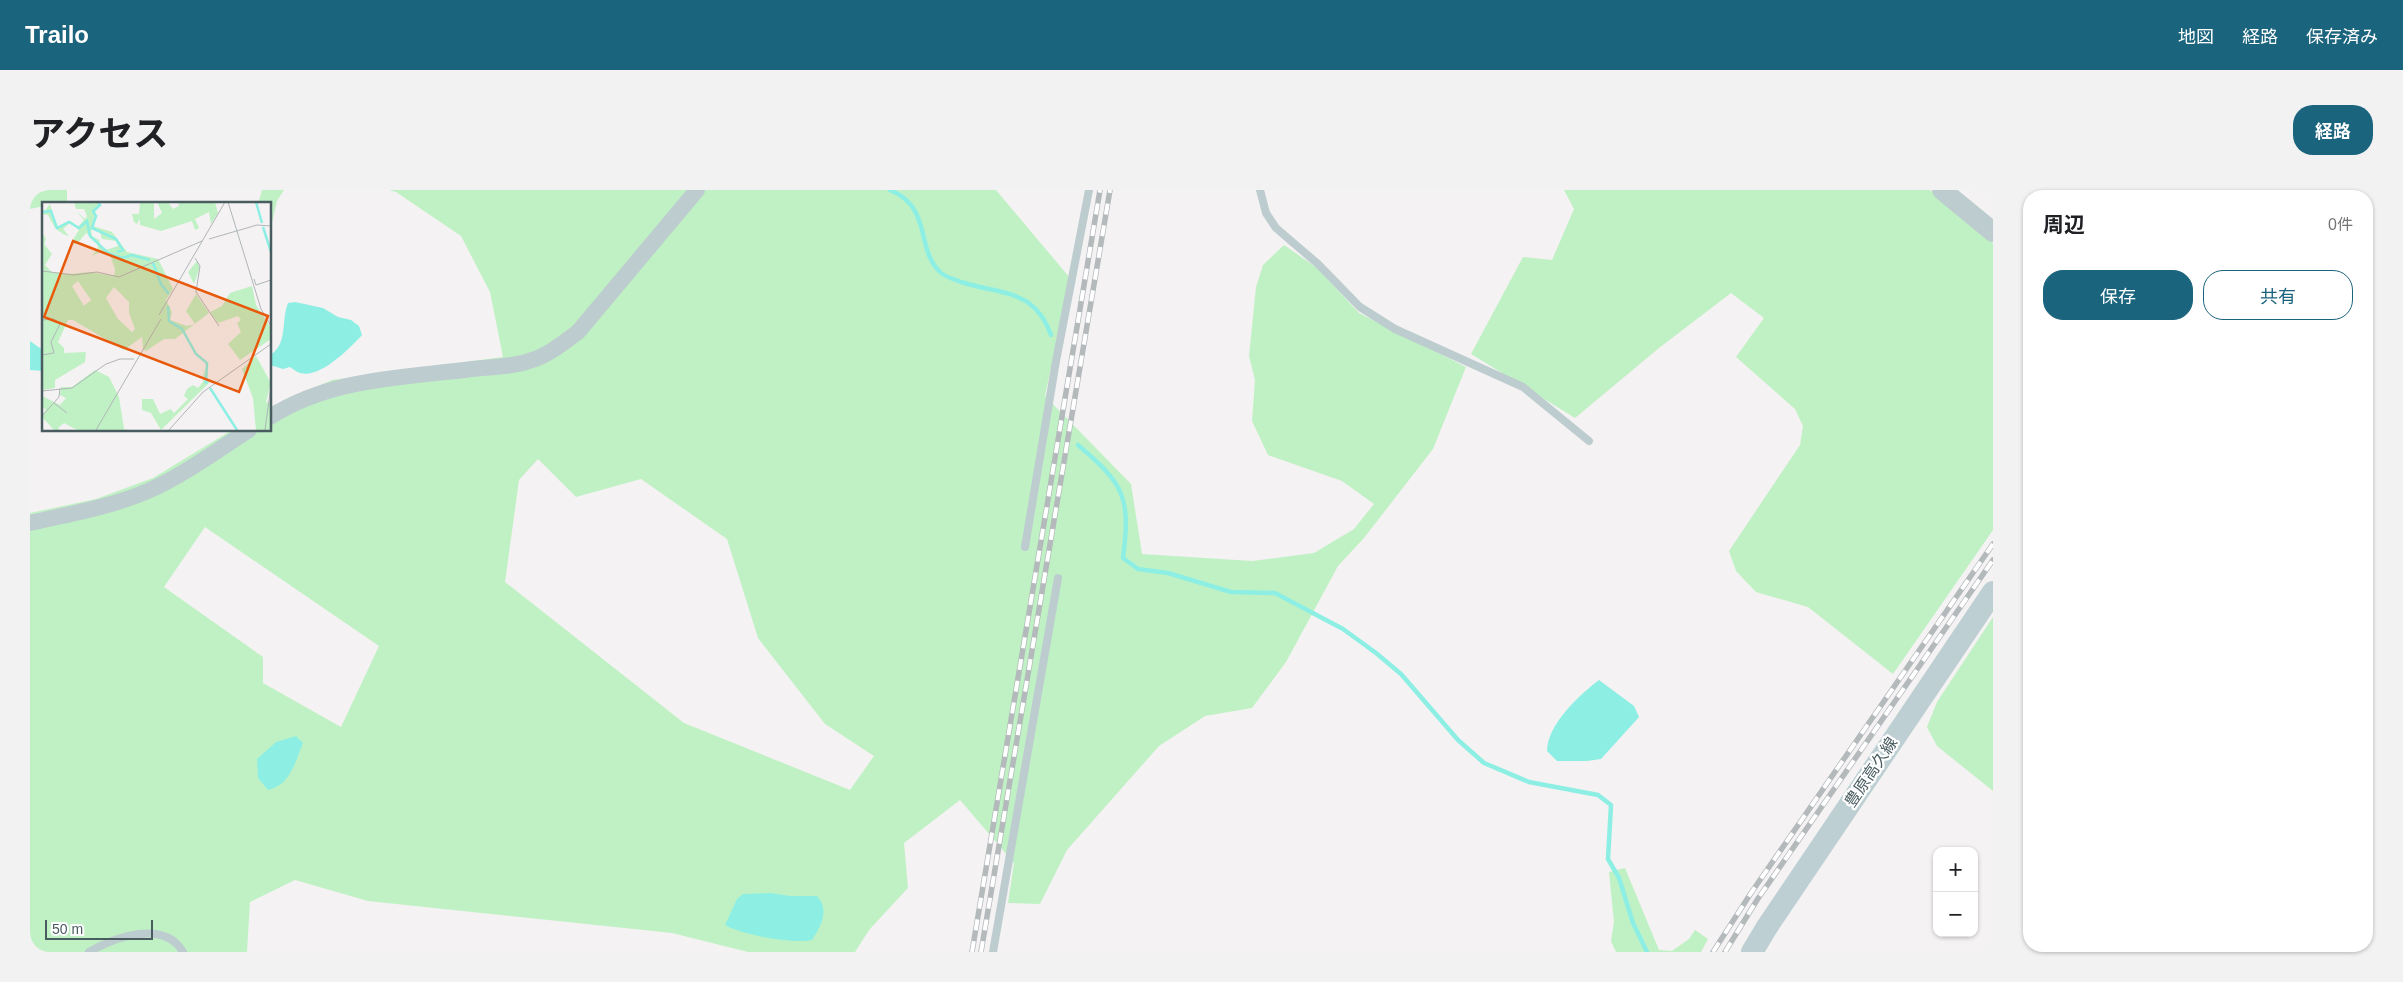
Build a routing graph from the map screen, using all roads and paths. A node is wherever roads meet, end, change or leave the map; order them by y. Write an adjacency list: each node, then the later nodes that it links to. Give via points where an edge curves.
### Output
1 (698, 190): 6 (street, via 578,332 553,350 532,361 509,365 343,385 308,396)
2 (1089, 190): 10 (lane)
3 (1260, 190): 8 (lane, via 1266,213 1276,228 1318,264 1360,307 1394,329 1523,387)
4 (1942, 190): 5 (street)
5 (1993, 232)
6 (271, 416)
7 (247, 431): 9 (street, via 148,491 110,504)
8 (1589, 441)
9 (30, 523)
10 (1025, 547)
11 (1058, 578): 15 (lane)
12 (1993, 592): 16 (main road, 豊原高久線)
13 (89, 952): 14 (lane, via 122,937 156,933 169,937)
14 (182, 952)
15 (993, 952)
16 (1752, 952)

